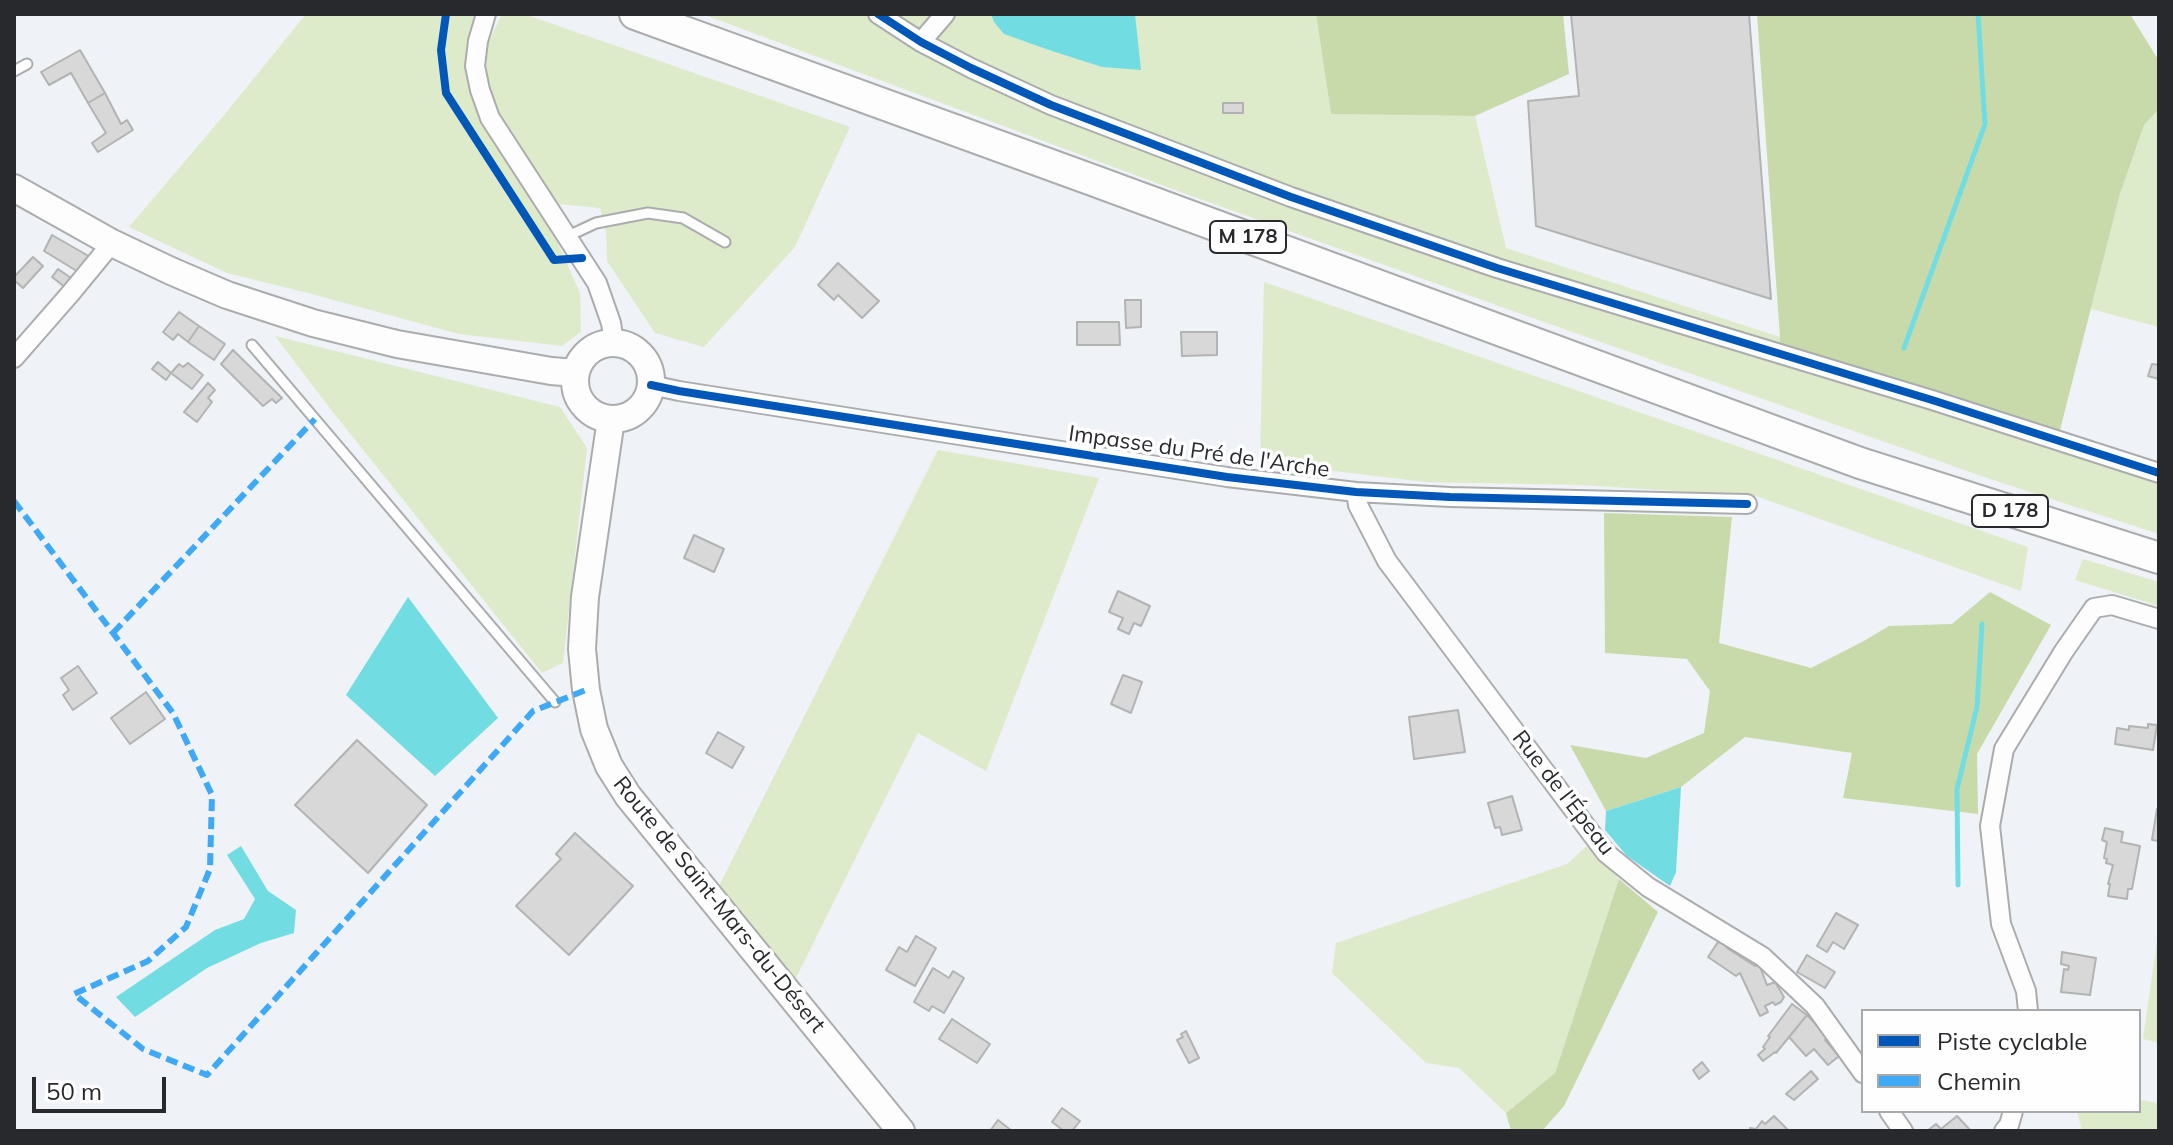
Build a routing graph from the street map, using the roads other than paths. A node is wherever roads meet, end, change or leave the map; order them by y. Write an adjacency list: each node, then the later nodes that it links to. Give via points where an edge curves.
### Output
1 (635, 14): 18 (main road, M 178)
2 (878, 14): 5 (street)
3 (945, 14): 5 (street)
4 (485, 16): 9 (street, via 475,66 490,118)
5 (921, 42): 19 (street, via 1051,105 1291,197 1497,268)
6 (27, 64): 7 (lane)
7 (14, 71)
8 (14, 188): 11 (main road)
9 (568, 236): 10 (lane, via 596,223 648,213 683,218); 12 (street, via 597,283)
10 (725, 242)
11 (112, 243): 14 (street); 15 (main road, via 227,295 313,323 397,344)
12 (614, 343): 15 (main road, via 590,351); 16 (main road, via 645,361)
13 (252, 345): 24 (lane)
14 (14, 358)
15 (576, 373): 17 (main road, via 579,399 598,416)
16 (651, 385): 17 (main road, via 642,406); 20 (street, Impasse du Pré de l'Arche, via 1227,477)
17 (611, 419): 29 (main road, Route de Saint-Mars-du-Désert, via 582,649 594,729 609,766)
18 (1860, 463): 22 (main road, D 178)
19 (2159, 473)
20 (1356, 492): 21 (street, Impasse du Pré de l'Arche); 26 (street, Rue de l'Épeau, via 1387,561 1606,853 1648,887 1763,957 1815,1006)
21 (1747, 504)
22 (2159, 558)
23 (2159, 619): 25 (street, via 2112,605 2094,608 2004,749 1990,826 2001,924)
24 (555, 702)
25 (2028, 1009)
26 (1861, 1070)
27 (1890, 1113): 30 (street)
28 (2012, 1113): 31 (street)
29 (901, 1131)
30 (1903, 1131)
31 (2004, 1131)

